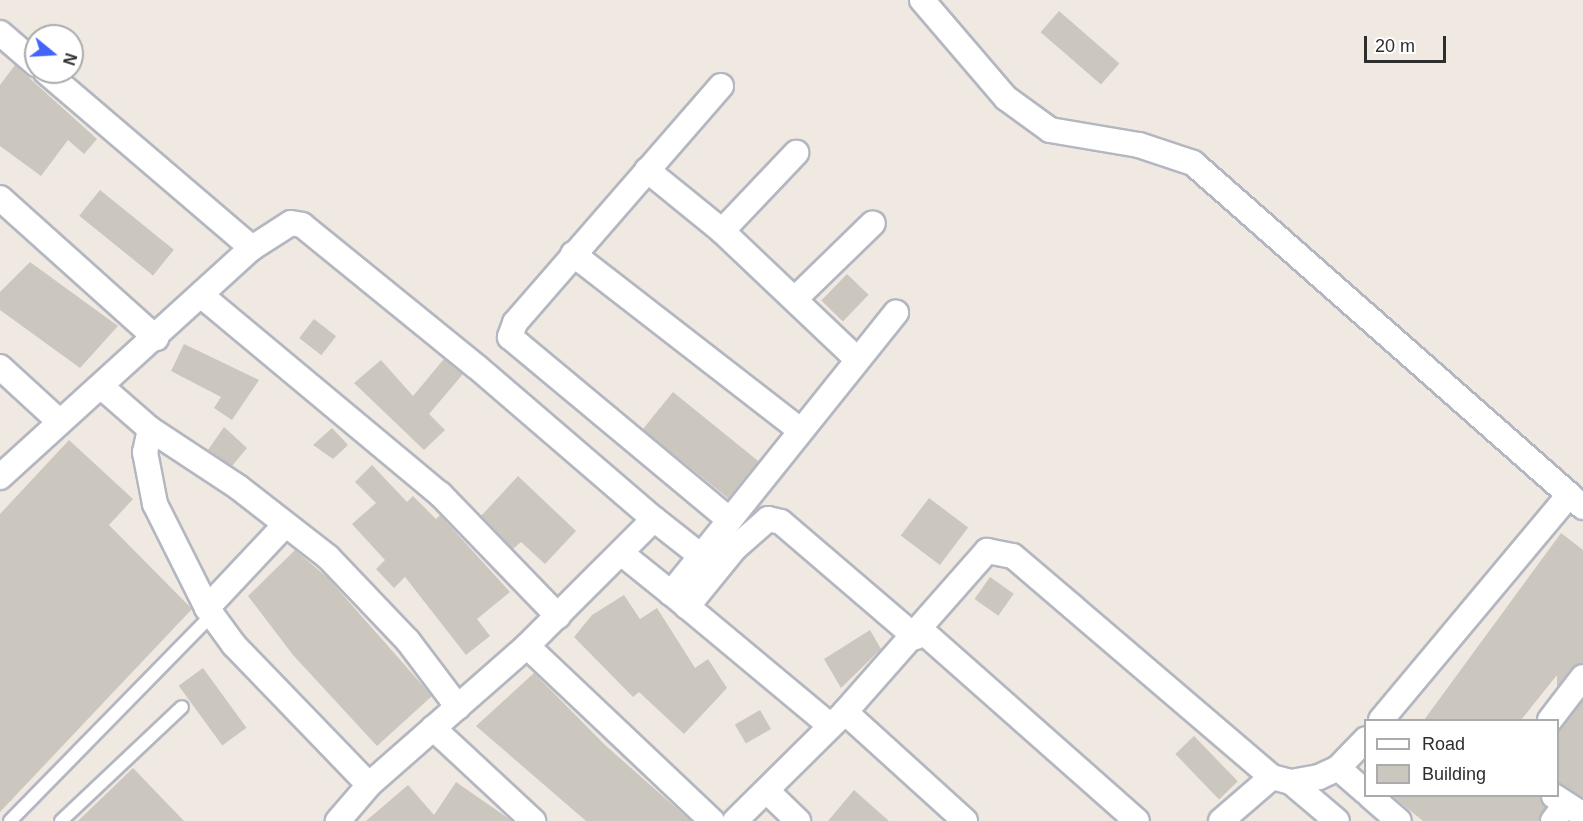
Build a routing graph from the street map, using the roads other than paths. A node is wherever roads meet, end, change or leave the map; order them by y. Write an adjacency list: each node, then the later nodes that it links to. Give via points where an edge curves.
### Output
1 (922, 0): 24 (street, via 1006,98 1050,130 1139,145 1193,163)
2 (0, 33): 3 (street)
3 (24, 54)
4 (60, 84): 11 (street)
5 (721, 86): 7 (street)
6 (796, 153): 10 (street)
7 (647, 170): 10 (street); 12 (street)
8 (0, 198): 16 (street)
9 (873, 224): 14 (street)
10 (722, 231): 14 (street)
11 (252, 248): 13 (street); 25 (street, via 291,223 302,225)
12 (573, 254): 22 (street); 26 (street, via 515,323 512,342)
13 (202, 296): 16 (street); 32 (street, via 440,494)
14 (796, 298): 17 (street)
15 (896, 313): 17 (street)
16 (156, 338): 19 (street)
17 (856, 358): 22 (street)
18 (0, 367): 20 (street)
19 (103, 388): 20 (street); 21 (street)
20 (59, 421): 23 (street)
21 (150, 429): 27 (street, via 238,487); 31 (street, via 145,452 155,504)
22 (799, 429): 26 (street)
23 (0, 477)
24 (1575, 502): 39 (street)
25 (654, 519): 28 (street); 29 (street)
26 (730, 520): 29 (street)
27 (284, 526): 31 (street); 37 (street, via 354,582)
28 (621, 553): 30 (street); 32 (street)
29 (709, 563): 30 (street); 33 (street, via 768,519 782,522)
30 (679, 600): 38 (street)
31 (209, 612): 45 (street); 50 (lane)
32 (558, 616): 34 (street)
33 (918, 634): 38 (street); 44 (street, via 976,559 987,551 1013,556); 57 (street)
34 (527, 646): 37 (street); 53 (street)
35 (1583, 677): 40 (street)
36 (182, 706): 51 (lane)
37 (458, 707): 41 (street)
38 (837, 718): 47 (street); 56 (street)
39 (1382, 719)
40 (1551, 719)
41 (434, 728): 45 (street); 52 (street)
42 (1364, 739): 43 (street)
43 (1338, 768): 44 (street); 46 (street)
44 (1281, 780): 58 (street); 59 (street)
45 (369, 785): 49 (street)
46 (1364, 791)
47 (768, 792): 54 (street); 55 (street)
48 (1372, 797): 60 (street)
49 (341, 820)
50 (10, 821)
51 (62, 821)
52 (533, 821)
53 (712, 821)
54 (735, 821)
55 (798, 821)
56 (965, 821)
57 (1137, 821)
58 (1221, 821)
59 (1337, 821)
60 (1399, 821)

